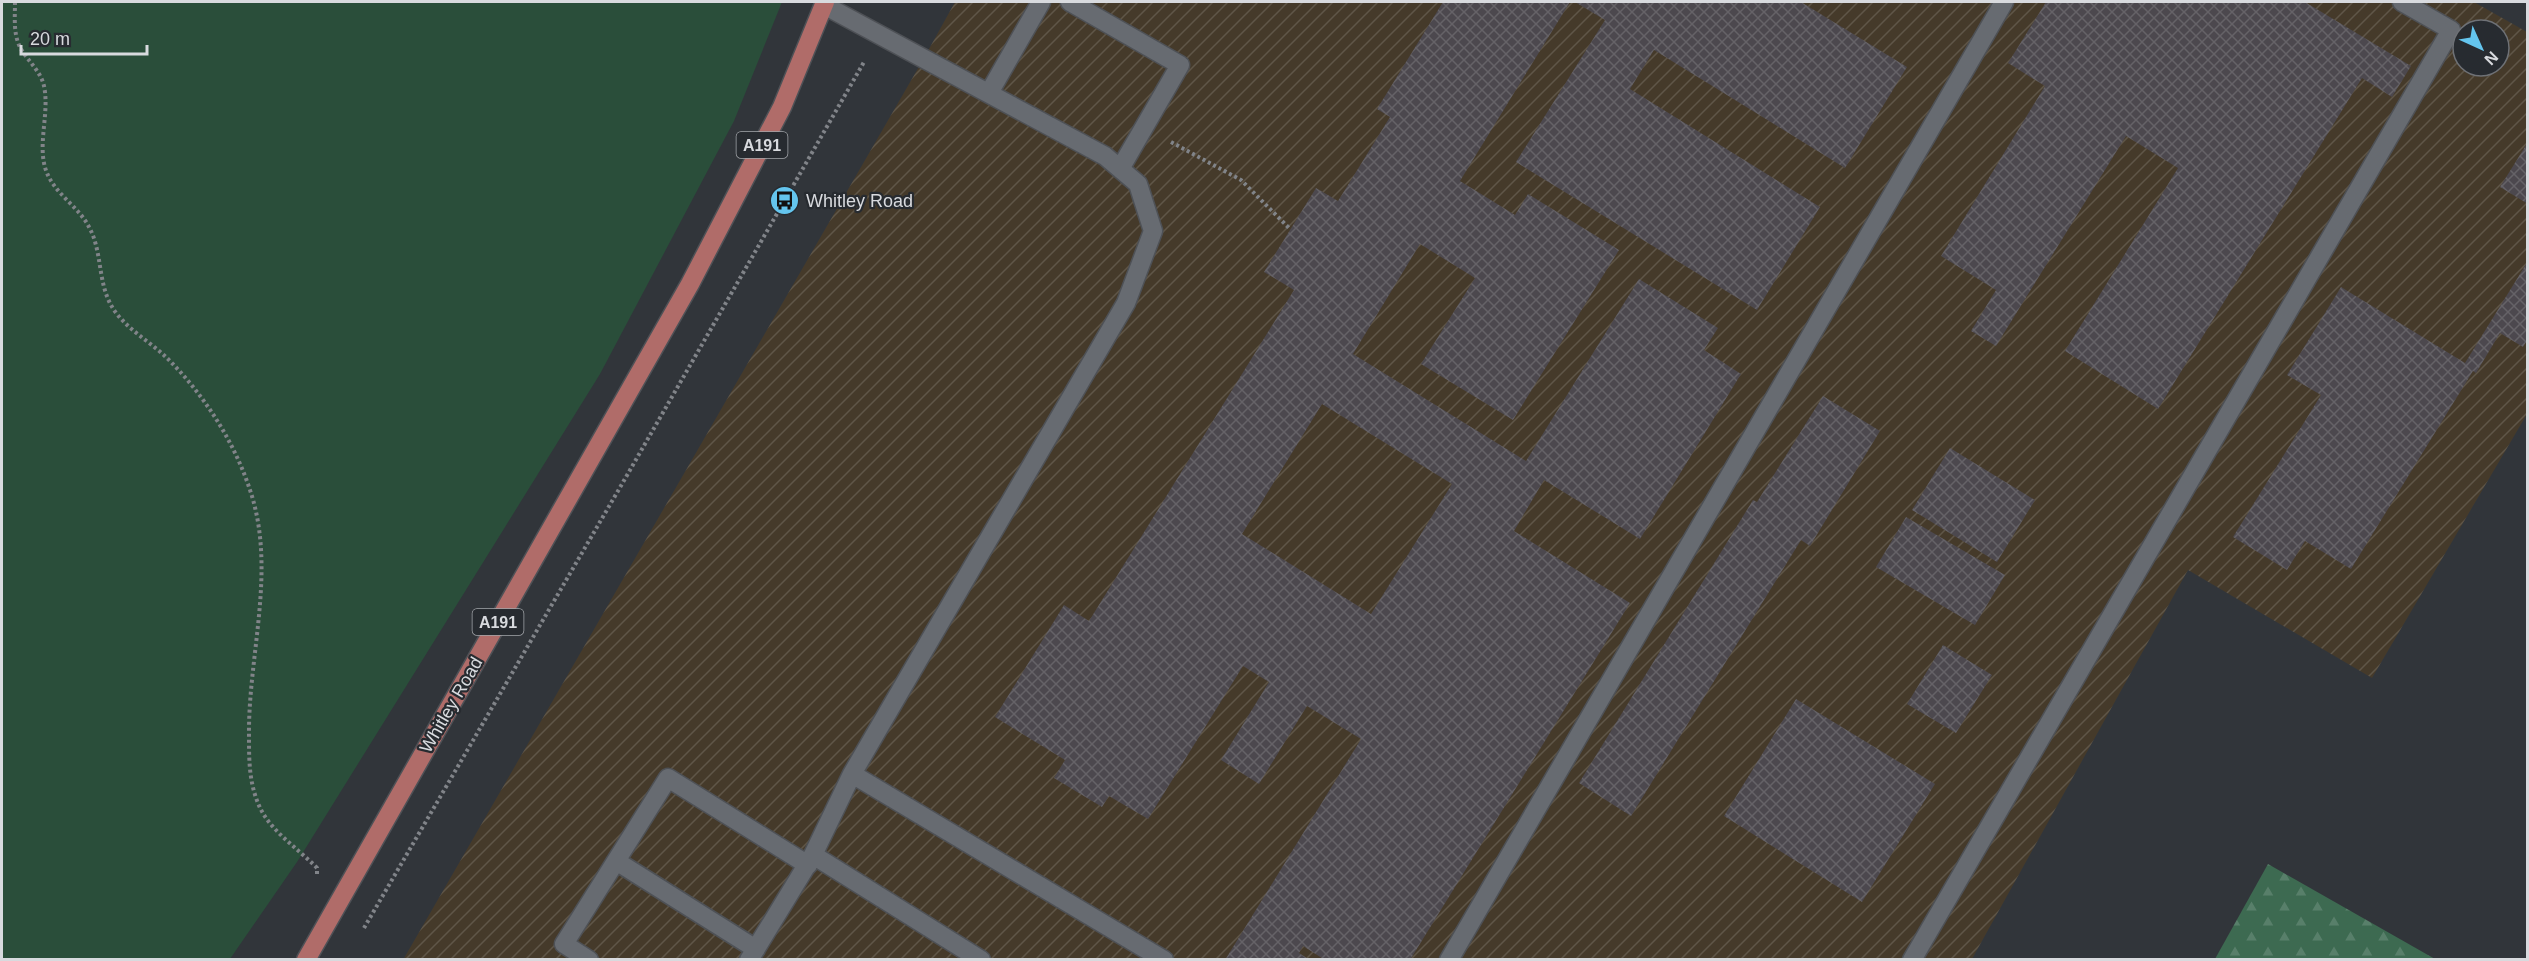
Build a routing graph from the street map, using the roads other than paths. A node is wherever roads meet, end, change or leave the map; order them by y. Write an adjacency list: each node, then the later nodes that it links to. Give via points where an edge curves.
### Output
1 (1041, 2): 6 (lane)
2 (1070, 2): 7 (lane, via 1180,65)
3 (2004, 2): 16 (lane)
4 (2402, 2): 17 (lane, via 2451,30)
5 (825, 3): 6 (lane); 12 (main road, Whitley Road / A191, via 782,107 690,284)
6 (989, 93): 7 (lane, via 1105,156)
7 (1120, 169): 8 (lane, via 1138,184 1153,231 1126,303)
8 (852, 774): 9 (lane); 15 (lane)
9 (810, 860): 10 (lane, via 668,778); 11 (lane); 14 (lane)
10 (616, 861): 11 (lane); 13 (lane, via 564,944)
11 (752, 954)
12 (306, 960)
13 (589, 960)
14 (981, 960)
15 (1164, 960)
16 (1449, 960)
17 (1912, 960)

